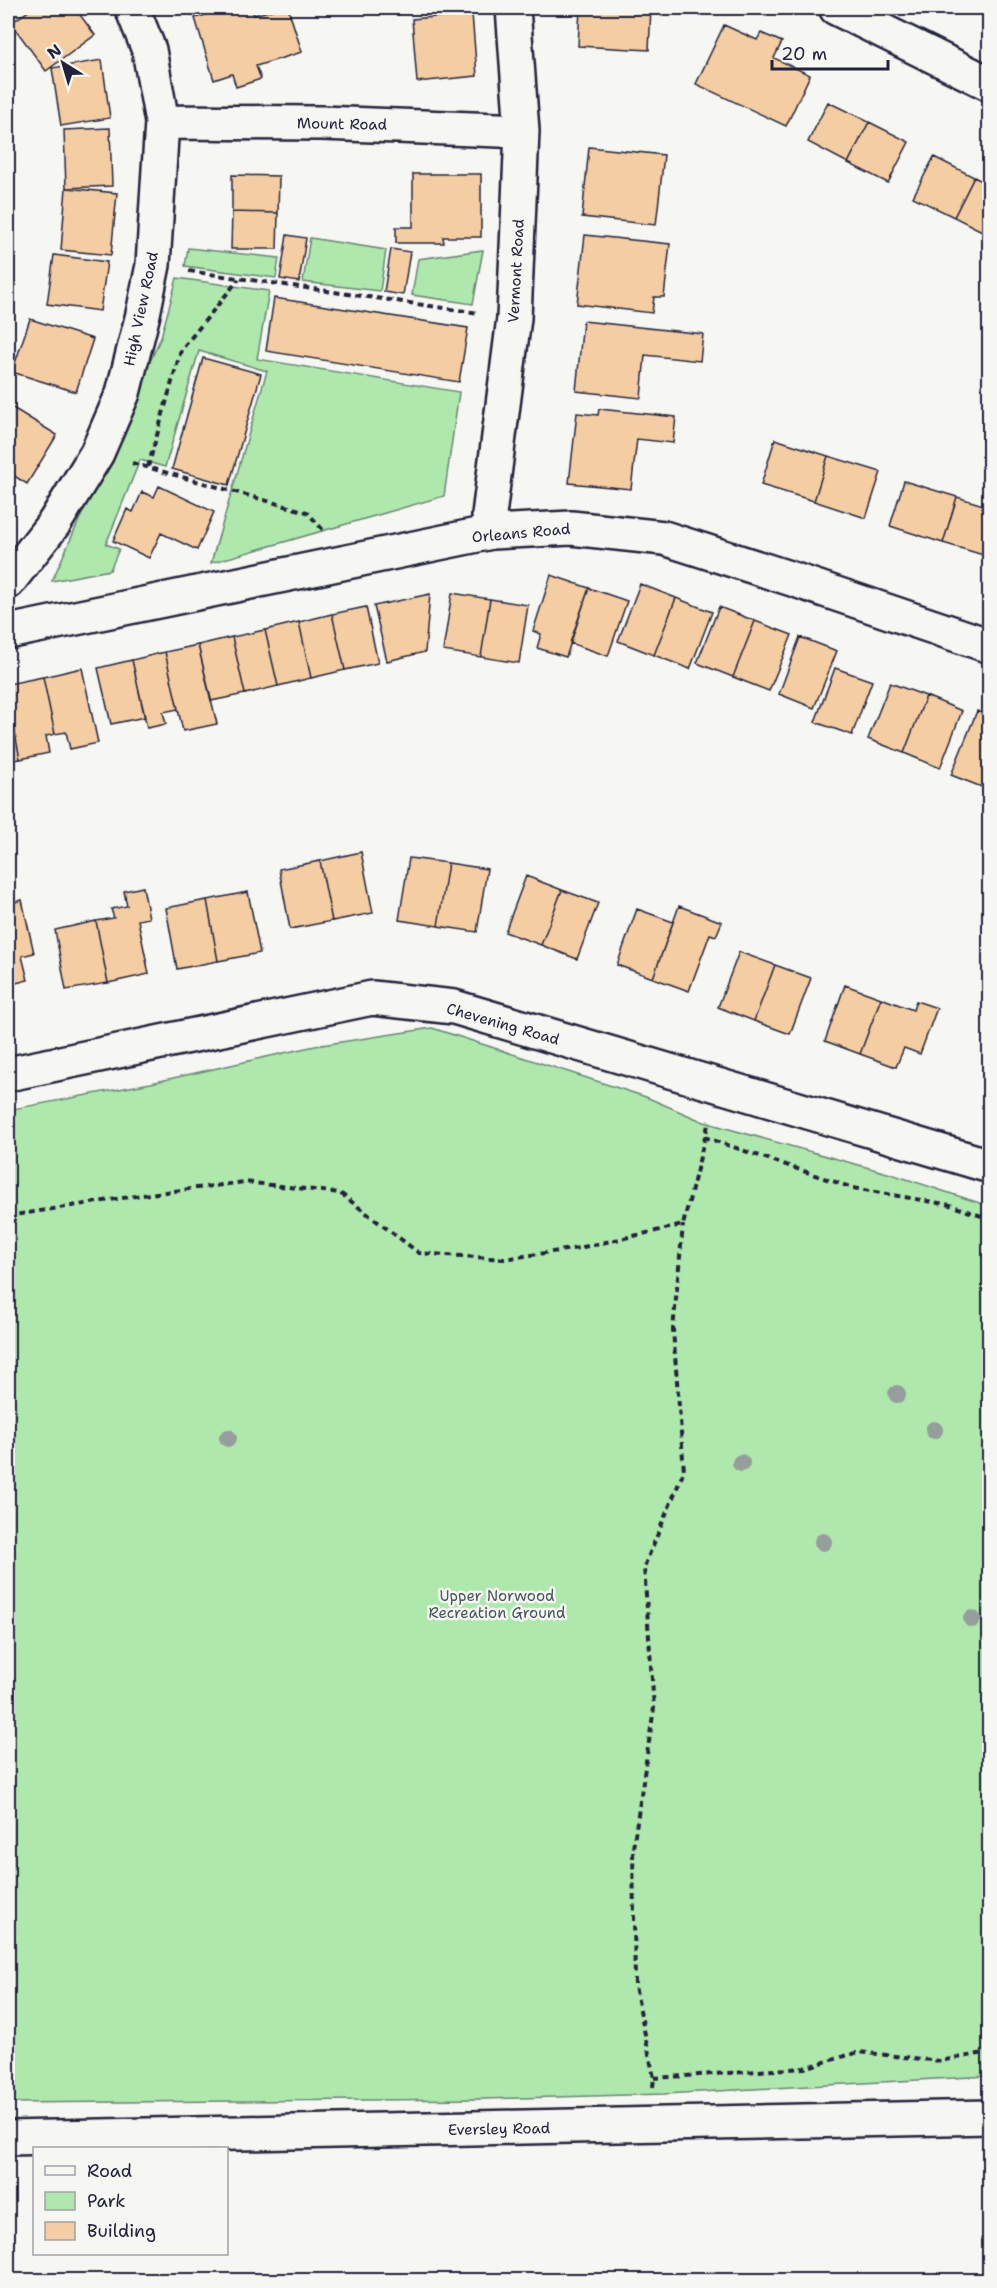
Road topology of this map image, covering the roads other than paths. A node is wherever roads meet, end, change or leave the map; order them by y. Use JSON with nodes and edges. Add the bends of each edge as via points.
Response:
{"nodes":[{"id":1,"x":132,"y":8,"type":"edge"},
{"id":2,"x":513,"y":8,"type":"edge"},
{"id":3,"x":836,"y":8,"type":"edge"},
{"id":4,"x":990,"y":84,"type":"edge"},
{"id":5,"x":162,"y":122,"type":"junction"},
{"id":6,"x":522,"y":130,"type":"junction"},
{"id":7,"x":492,"y":532,"type":"junction"},
{"id":8,"x":8,"y":582,"type":"edge"},
{"id":9,"x":8,"y":632,"type":"edge"},
{"id":10,"x":990,"y":646,"type":"edge"},
{"id":11,"x":8,"y":1074,"type":"edge"},
{"id":12,"x":990,"y":1166,"type":"edge"},
{"id":13,"x":990,"y":2117,"type":"edge"},
{"id":14,"x":8,"y":2138,"type":"edge"}],
"edges":[{"from":1,"to":5,"type":"street","name":"High View Road","via":[[149,50]]},
{"from":2,"to":6,"type":"street","name":"Vermont Road"},
{"from":3,"to":4,"type":"street"},
{"from":5,"to":6,"type":"street","name":"Mount Road"},
{"from":5,"to":8,"type":"street","name":"High View Road","via":[[153,265],[123,393],[97,453],[55,522]]},
{"from":6,"to":7,"type":"street","name":"Vermont Road","via":[[514,318],[489,515]]},
{"from":7,"to":9,"type":"street","name":"Orleans Road"},
{"from":7,"to":10,"type":"street","name":"Orleans Road","via":[[571,528],[664,538]]},
{"from":11,"to":12,"type":"street","name":"Chevening Road","via":[[372,998],[454,1007]]},
{"from":13,"to":14,"type":"street","name":"Eversley Road"}]}
